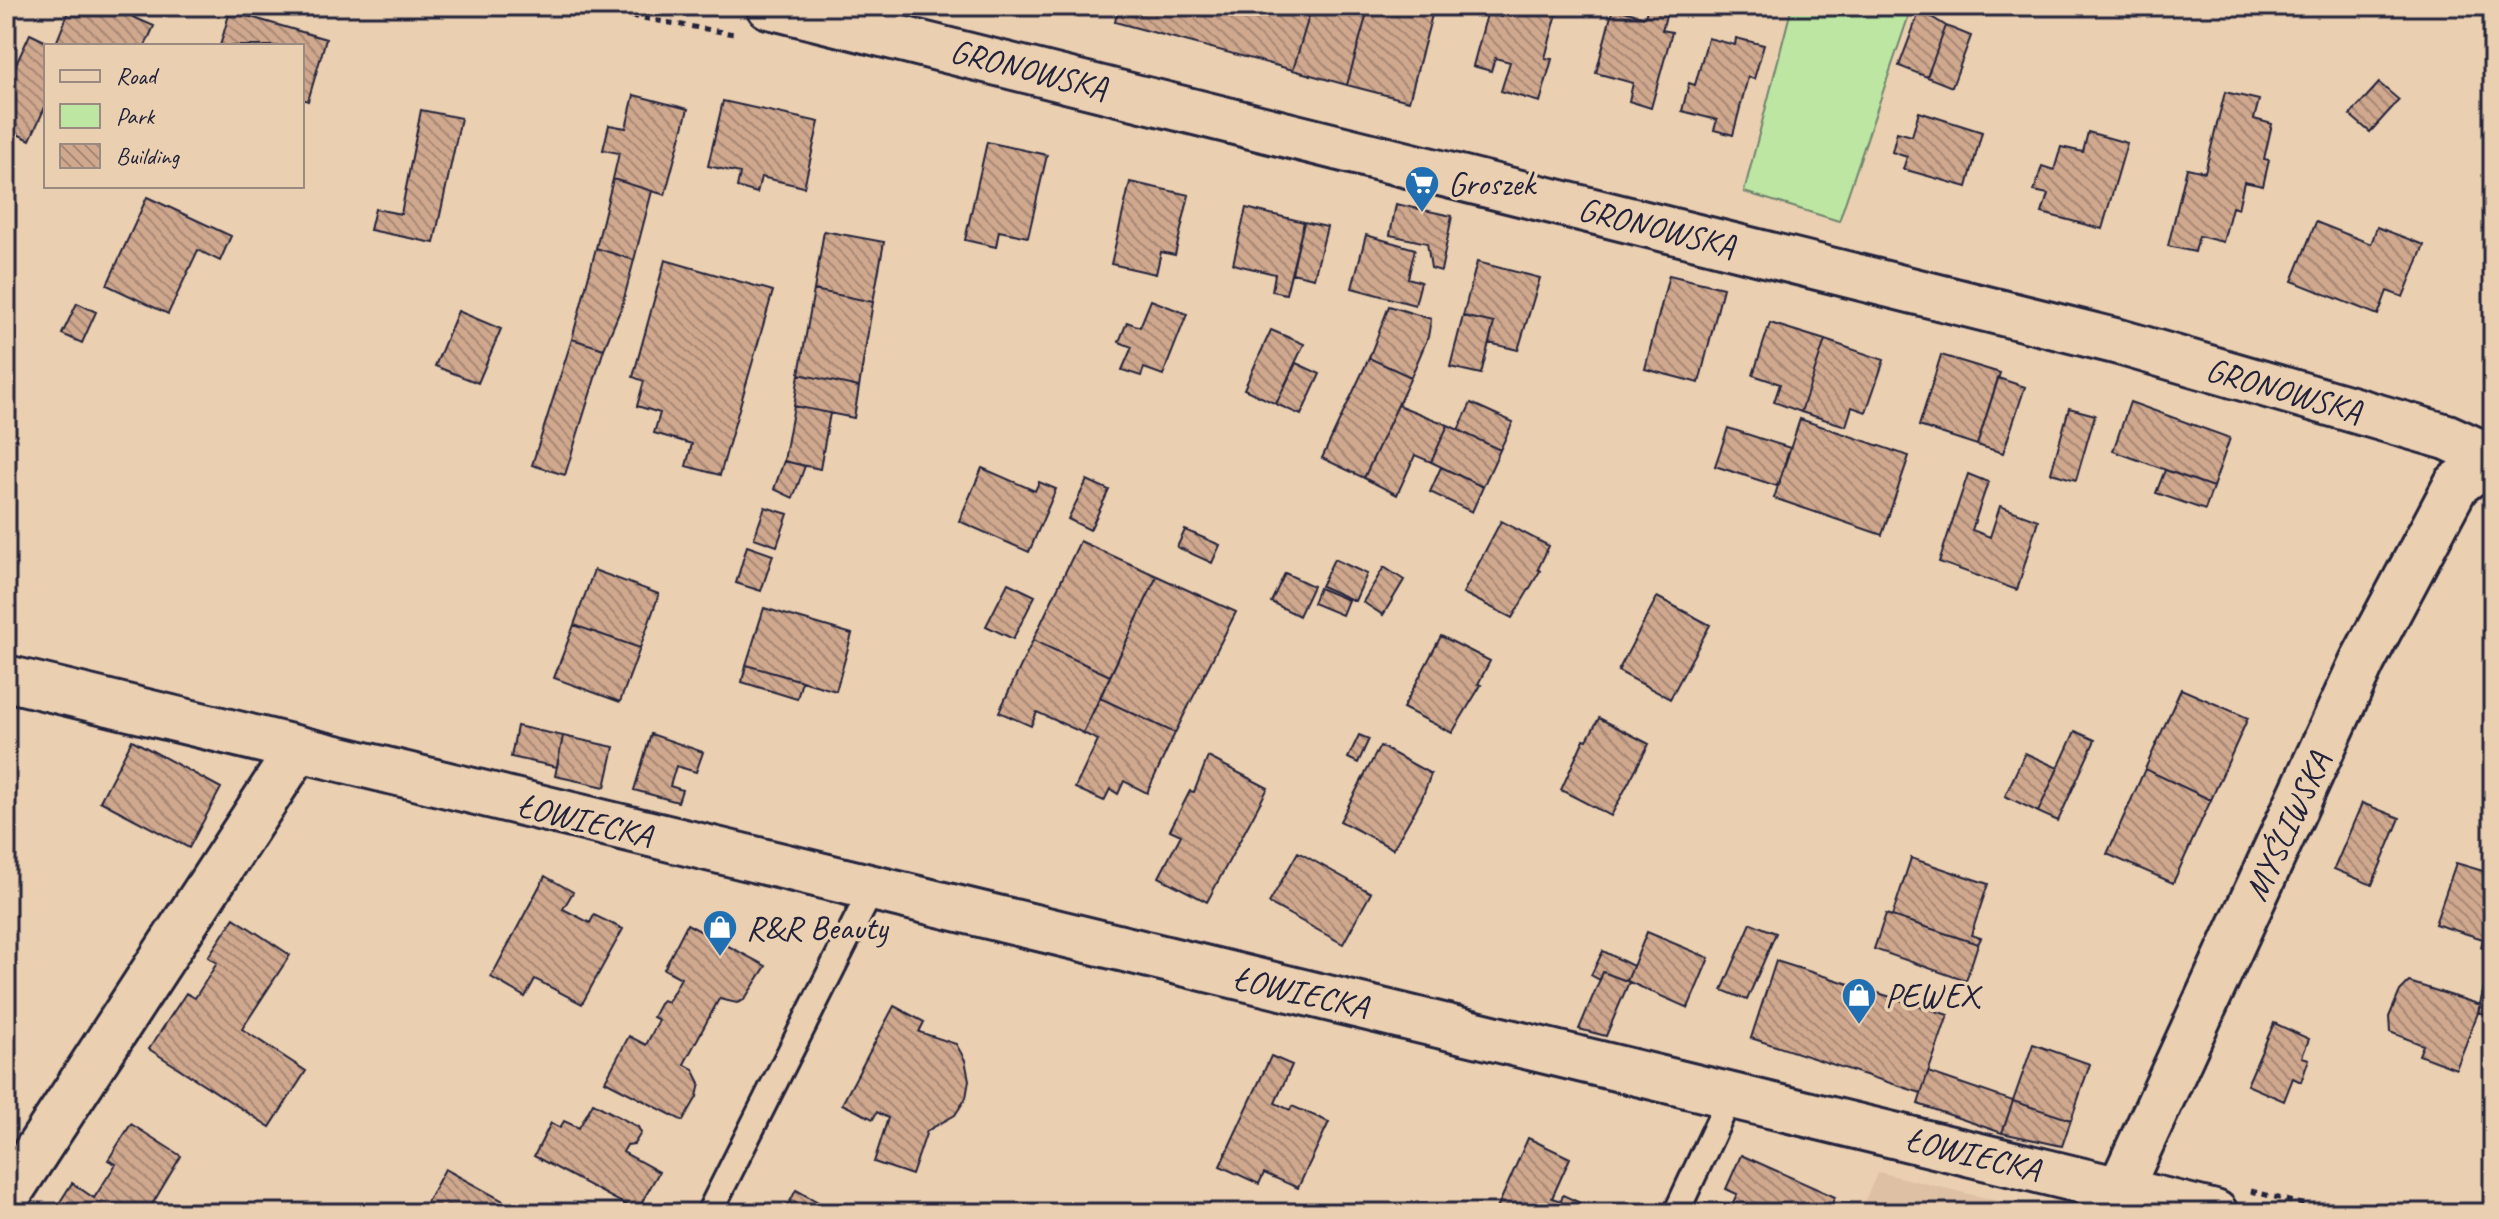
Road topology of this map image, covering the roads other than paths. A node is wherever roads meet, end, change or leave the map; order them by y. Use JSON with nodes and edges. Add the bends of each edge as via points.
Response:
{"nodes":[{"id":1,"x":769,"y":6,"type":"edge"},
{"id":2,"x":2492,"y":457,"type":"edge"},
{"id":3,"x":6,"y":678,"type":"edge"},
{"id":4,"x":297,"y":751,"type":"junction"},
{"id":5,"x":872,"y":889,"type":"junction"},
{"id":6,"x":1731,"y":1095,"type":"junction"},
{"id":7,"x":6,"y":1198,"type":"edge"},
{"id":8,"x":2114,"y":1201,"type":"edge"},
{"id":9,"x":709,"y":1213,"type":"edge"},
{"id":10,"x":1676,"y":1213,"type":"edge"},
{"id":11,"x":2215,"y":1213,"type":"edge"}],
"edges":[{"from":1,"to":2,"type":"street","name":"GRONOWSKA","via":[[2119,342],[2447,437]]},
{"from":2,"to":8,"type":"street","name":"MYŚLIWSKA","via":[[2456,485],[2362,662]]},
{"from":3,"to":4,"type":"street","name":"ŁOWIECKA"},
{"from":4,"to":5,"type":"street","name":"ŁOWIECKA"},
{"from":4,"to":7,"type":"street"},
{"from":5,"to":6,"type":"street","name":"ŁOWIECKA"},
{"from":5,"to":9,"type":"lane"},
{"from":6,"to":8,"type":"street","name":"ŁOWIECKA"},
{"from":6,"to":10,"type":"lane"},
{"from":8,"to":11,"type":"street","name":"ŁOWIECKA"}]}
